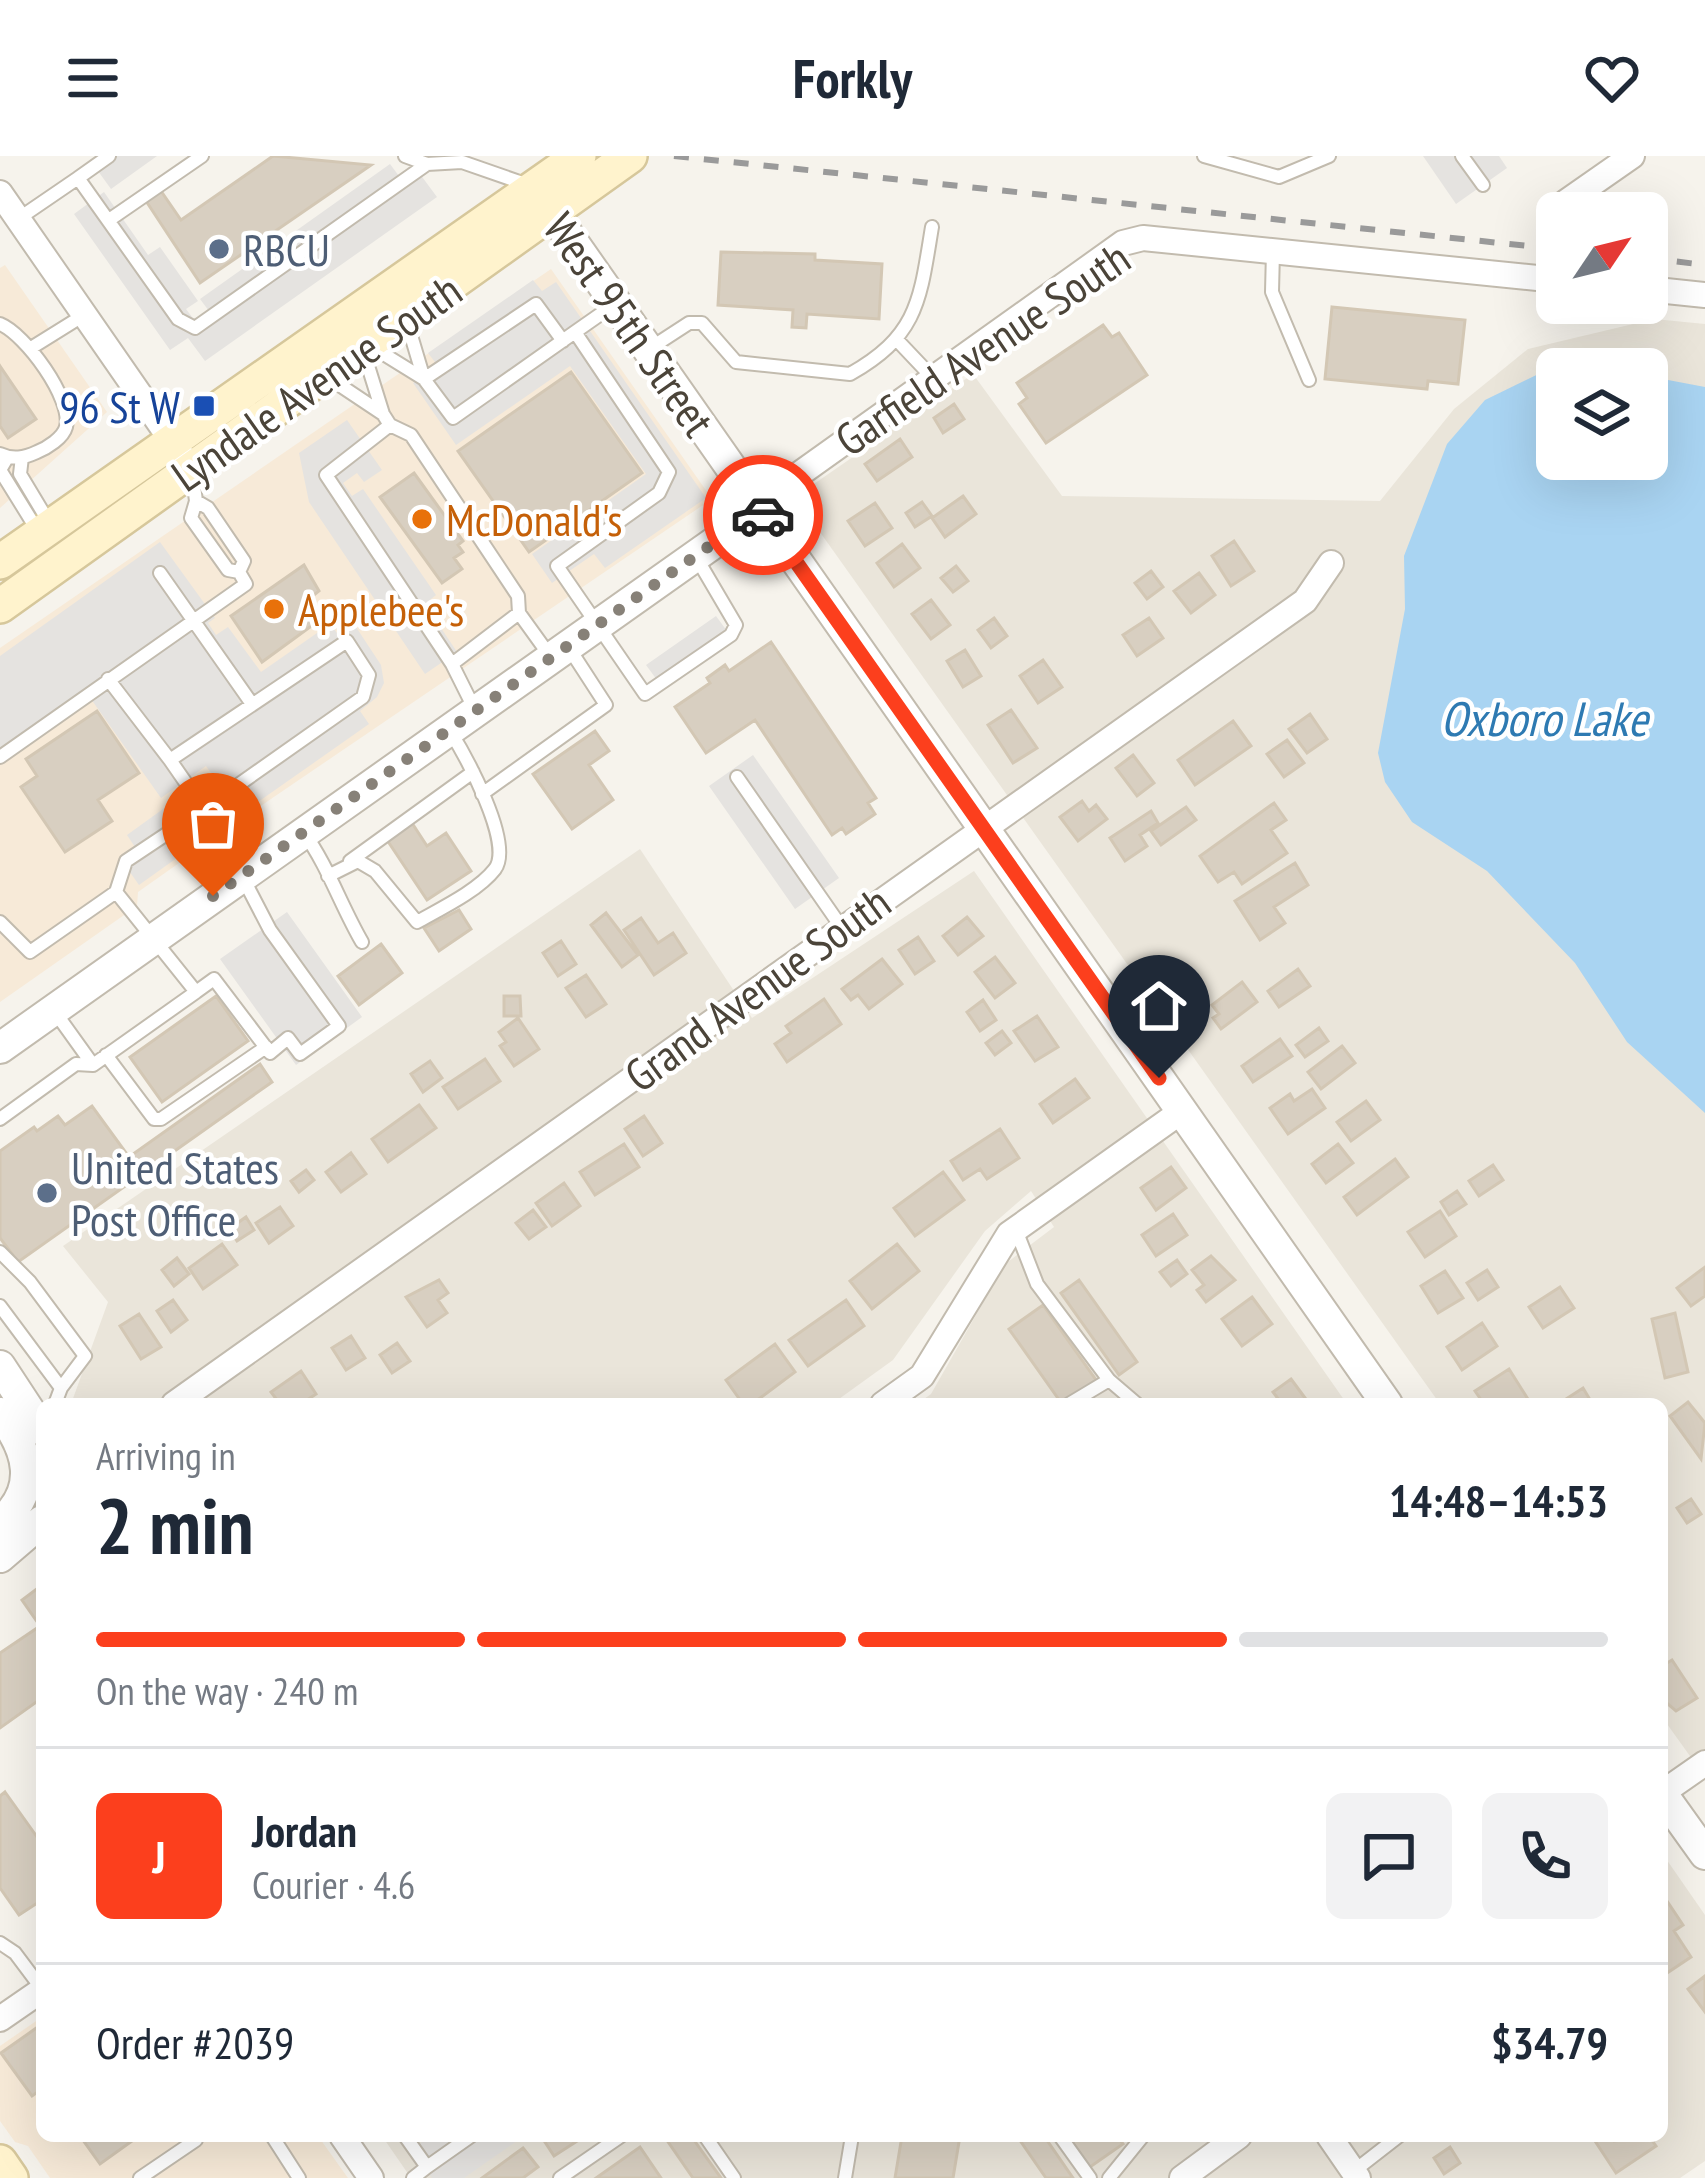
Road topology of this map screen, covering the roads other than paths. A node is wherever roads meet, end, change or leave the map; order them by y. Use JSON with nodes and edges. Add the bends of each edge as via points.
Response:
{"nodes":[{"id":1,"x":110,"y":156,"type":"edge"},
{"id":2,"x":202,"y":156,"type":"edge"},
{"id":3,"x":405,"y":156,"type":"edge"},
{"id":4,"x":579,"y":156,"type":"edge"},
{"id":5,"x":631,"y":156,"type":"edge"},
{"id":6,"x":1204,"y":156,"type":"edge"},
{"id":7,"x":1329,"y":156,"type":"edge"},
{"id":8,"x":1462,"y":156,"type":"edge"},
{"id":9,"x":1632,"y":156,"type":"edge"},
{"id":10,"x":427,"y":164,"type":"junction"},
{"id":11,"x":78,"y":178,"type":"junction"},
{"id":12,"x":1483,"y":185,"type":"dead end"},
{"id":13,"x":1580,"y":192,"type":"edge"},
{"id":14,"x":0,"y":194,"type":"edge"},
{"id":15,"x":544,"y":200,"type":"junction"},
{"id":16,"x":109,"y":220,"type":"junction"},
{"id":17,"x":9,"y":225,"type":"edge"},
{"id":18,"x":932,"y":226,"type":"dead end"},
{"id":19,"x":1273,"y":251,"type":"junction"},
{"id":20,"x":1536,"y":278,"type":"edge"},
{"id":21,"x":1668,"y":291,"type":"edge"},
{"id":22,"x":1705,"y":295,"type":"edge"},
{"id":23,"x":616,"y":304,"type":"junction"},
{"id":24,"x":84,"y":315,"type":"junction"},
{"id":25,"x":406,"y":318,"type":"junction"},
{"id":26,"x":0,"y":324,"type":"edge"},
{"id":27,"x":575,"y":332,"type":"junction"},
{"id":28,"x":562,"y":340,"type":"junction"},
{"id":29,"x":897,"y":340,"type":"junction"},
{"id":30,"x":366,"y":346,"type":"junction"},
{"id":31,"x":31,"y":348,"type":"junction"},
{"id":32,"x":648,"y":350,"type":"junction"},
{"id":33,"x":325,"y":375,"type":"junction"},
{"id":34,"x":934,"y":378,"type":"junction"},
{"id":35,"x":424,"y":379,"type":"junction"},
{"id":36,"x":1309,"y":380,"type":"dead end"},
{"id":37,"x":387,"y":420,"type":"junction"},
{"id":38,"x":171,"y":440,"type":"junction"},
{"id":39,"x":3,"y":456,"type":"edge"},
{"id":40,"x":22,"y":457,"type":"junction"},
{"id":41,"x":194,"y":486,"type":"junction"},
{"id":42,"x":759,"y":511,"type":"junction"},
{"id":43,"x":21,"y":543,"type":"edge"},
{"id":44,"x":695,"y":556,"type":"junction"},
{"id":45,"x":1330,"y":563,"type":"dead end"},
{"id":46,"x":160,"y":573,"type":"dead end"},
{"id":47,"x":0,"y":606,"type":"edge"},
{"id":48,"x":519,"y":613,"type":"junction"},
{"id":49,"x":193,"y":620,"type":"junction"},
{"id":50,"x":598,"y":625,"type":"junction"},
{"id":51,"x":559,"y":652,"type":"junction"},
{"id":52,"x":452,"y":664,"type":"junction"},
{"id":53,"x":108,"y":679,"type":"junction"},
{"id":54,"x":252,"y":704,"type":"junction"},
{"id":55,"x":476,"y":710,"type":"junction"},
{"id":56,"x":449,"y":730,"type":"junction"},
{"id":57,"x":0,"y":757,"type":"edge"},
{"id":58,"x":170,"y":760,"type":"junction"},
{"id":59,"x":473,"y":772,"type":"junction"},
{"id":60,"x":737,"y":776,"type":"dead end"},
{"id":61,"x":482,"y":794,"type":"junction"},
{"id":62,"x":205,"y":809,"type":"junction"},
{"id":63,"x":984,"y":826,"type":"junction"},
{"id":64,"x":303,"y":832,"type":"junction"},
{"id":65,"x":350,"y":862,"type":"junction"},
{"id":66,"x":248,"y":871,"type":"junction"},
{"id":67,"x":328,"y":876,"type":"junction"},
{"id":68,"x":116,"y":892,"type":"junction"},
{"id":69,"x":0,"y":922,"type":"edge"},
{"id":70,"x":842,"y":928,"type":"junction"},
{"id":71,"x":155,"y":936,"type":"junction"},
{"id":72,"x":362,"y":942,"type":"dead end"},
{"id":73,"x":196,"y":992,"type":"junction"},
{"id":74,"x":52,"y":1009,"type":"junction"},
{"id":75,"x":3,"y":1038,"type":"edge"},
{"id":76,"x":266,"y":1047,"type":"junction"},
{"id":77,"x":106,"y":1055,"type":"junction"},
{"id":78,"x":93,"y":1065,"type":"junction"},
{"id":79,"x":1181,"y":1112,"type":"junction"},
{"id":80,"x":0,"y":1119,"type":"edge"},
{"id":81,"x":1015,"y":1229,"type":"junction"},
{"id":82,"x":0,"y":1252,"type":"edge"},
{"id":83,"x":0,"y":1306,"type":"edge"},
{"id":84,"x":0,"y":1366,"type":"edge"},
{"id":85,"x":1109,"y":1380,"type":"junction"},
{"id":86,"x":61,"y":1388,"type":"junction"},
{"id":87,"x":52,"y":1398,"type":"edge"},
{"id":88,"x":182,"y":1398,"type":"edge"},
{"id":89,"x":891,"y":1398,"type":"edge"},
{"id":90,"x":1079,"y":1398,"type":"edge"},
{"id":91,"x":1130,"y":1398,"type":"edge"},
{"id":92,"x":1384,"y":1398,"type":"edge"},
{"id":93,"x":32,"y":1419,"type":"edge"},
{"id":94,"x":0,"y":1523,"type":"edge"},
{"id":95,"x":36,"y":1526,"type":"edge"},
{"id":96,"x":0,"y":1557,"type":"edge"},
{"id":97,"x":1705,"y":1763,"type":"edge"},
{"id":98,"x":1668,"y":1790,"type":"edge"},
{"id":99,"x":1668,"y":1802,"type":"edge"},
{"id":100,"x":1705,"y":1854,"type":"edge"},
{"id":101,"x":0,"y":1943,"type":"edge"},
{"id":102,"x":36,"y":1982,"type":"edge"},
{"id":103,"x":36,"y":1994,"type":"edge"},
{"id":104,"x":0,"y":2019,"type":"edge"},
{"id":105,"x":190,"y":2142,"type":"edge"},
{"id":106,"x":276,"y":2142,"type":"edge"},
{"id":107,"x":346,"y":2142,"type":"edge"},
{"id":108,"x":409,"y":2142,"type":"edge"},
{"id":109,"x":462,"y":2142,"type":"edge"},
{"id":110,"x":612,"y":2142,"type":"edge"},
{"id":111,"x":709,"y":2142,"type":"edge"},
{"id":112,"x":851,"y":2142,"type":"edge"},
{"id":113,"x":1064,"y":2142,"type":"edge"},
{"id":114,"x":1138,"y":2142,"type":"edge"},
{"id":115,"x":1231,"y":2142,"type":"edge"},
{"id":116,"x":1333,"y":2142,"type":"edge"},
{"id":117,"x":1392,"y":2142,"type":"edge"},
{"id":118,"x":0,"y":2162,"type":"edge"},
{"id":119,"x":427,"y":2167,"type":"junction"},
{"id":120,"x":1356,"y":2175,"type":"edge"},
{"id":121,"x":11,"y":2178,"type":"edge"},
{"id":122,"x":140,"y":2178,"type":"edge"},
{"id":123,"x":298,"y":2178,"type":"edge"},
{"id":124,"x":371,"y":2178,"type":"edge"},
{"id":125,"x":412,"y":2178,"type":"edge"},
{"id":126,"x":560,"y":2178,"type":"edge"},
{"id":127,"x":734,"y":2178,"type":"edge"},
{"id":128,"x":845,"y":2178,"type":"edge"},
{"id":129,"x":1090,"y":2178,"type":"edge"},
{"id":130,"x":1109,"y":2178,"type":"edge"},
{"id":131,"x":1182,"y":2178,"type":"edge"}],
"edges":[{"from":1,"to":11,"type":"lane"},
{"from":2,"to":16,"type":"lane"},
{"from":3,"to":10,"type":"lane"},
{"from":4,"to":15,"type":"main road","name":"Lyndale Avenue South"},
{"from":5,"to":15,"type":"main road","name":"Lyndale Avenue South"},
{"from":6,"to":7,"type":"lane","via":[[1280,178]]},
{"from":8,"to":12,"type":"lane"},
{"from":9,"to":13,"type":"street"},
{"from":10,"to":15,"type":"lane","via":[[462,162]]},
{"from":10,"to":16,"type":"lane","via":[[195,328],[178,319]]},
{"from":11,"to":16,"type":"lane"},
{"from":11,"to":17,"type":"lane"},
{"from":14,"to":17,"type":"street"},
{"from":15,"to":23,"type":"street","name":"West 95th Street"},
{"from":15,"to":25,"type":"main road","name":"Lyndale Avenue South"},
{"from":15,"to":38,"type":"main road","name":"Lyndale Avenue South"},
{"from":17,"to":24,"type":"street"},
{"from":18,"to":29,"type":"lane","via":[[917,312]]},
{"from":19,"to":20,"type":"street"},
{"from":19,"to":34,"type":"street","name":"Garfield Avenue South","via":[[1143,238],[1124,243]]},
{"from":19,"to":36,"type":"lane","via":[[1272,292]]},
{"from":21,"to":22,"type":"street"},
{"from":23,"to":27,"type":"lane"},
{"from":23,"to":32,"type":"street","name":"West 95th Street"},
{"from":24,"to":31,"type":"lane"},
{"from":24,"to":38,"type":"street"},
{"from":25,"to":30,"type":"main road","name":"Lyndale Avenue South"},
{"from":25,"to":35,"type":"lane"},
{"from":26,"to":31,"type":"lane"},
{"from":27,"to":28,"type":"lane"},
{"from":27,"to":50,"type":"lane","via":[[669,472],[659,493],[557,566]]},
{"from":28,"to":35,"type":"lane","via":[[536,304]]},
{"from":28,"to":35,"type":"lane","via":[[453,418]]},
{"from":29,"to":32,"type":"lane","via":[[850,374],[736,362],[702,323]]},
{"from":29,"to":34,"type":"lane"},
{"from":30,"to":33,"type":"main road","name":"Lyndale Avenue South"},
{"from":30,"to":35,"type":"lane"},
{"from":30,"to":37,"type":"lane"},
{"from":31,"to":40,"type":"lane","via":[[67,424],[40,452]]},
{"from":32,"to":42,"type":"street","name":"West 95th Street"},
{"from":33,"to":37,"type":"lane"},
{"from":33,"to":41,"type":"main road","name":"Lyndale Avenue South"},
{"from":34,"to":42,"type":"street","name":"Garfield Avenue South"},
{"from":37,"to":48,"type":"lane","via":[[411,435],[508,579]]},
{"from":37,"to":52,"type":"lane","via":[[326,475]]},
{"from":38,"to":41,"type":"street"},
{"from":38,"to":43,"type":"main road","name":"Lyndale Avenue South"},
{"from":39,"to":40,"type":"lane"},
{"from":39,"to":43,"type":"lane"},
{"from":40,"to":43,"type":"lane"},
{"from":41,"to":47,"type":"main road","name":"Lyndale Avenue South"},
{"from":41,"to":49,"type":"lane","via":[[191,518],[245,584]]},
{"from":42,"to":44,"type":"street","name":"Garfield Avenue South"},
{"from":42,"to":63,"type":"street","name":"West 95th Street"},
{"from":44,"to":50,"type":"street","name":"Garfield Avenue South"},
{"from":44,"to":50,"type":"lane","via":[[736,617],[731,634],[645,694]]},
{"from":45,"to":63,"type":"street","name":"Grand Avenue South","via":[[1305,601]]},
{"from":46,"to":49,"type":"lane"},
{"from":48,"to":51,"type":"lane"},
{"from":48,"to":52,"type":"lane"},
{"from":49,"to":53,"type":"lane"},
{"from":49,"to":54,"type":"lane"},
{"from":50,"to":51,"type":"street","name":"Garfield Avenue South"},
{"from":51,"to":55,"type":"street","name":"Garfield Avenue South"},
{"from":51,"to":61,"type":"lane","via":[[606,705]]},
{"from":52,"to":55,"type":"lane"},
{"from":53,"to":57,"type":"lane"},
{"from":53,"to":58,"type":"lane"},
{"from":54,"to":58,"type":"lane"},
{"from":54,"to":62,"type":"lane","via":[[347,640],[369,675],[363,697]]},
{"from":55,"to":56,"type":"street","name":"Garfield Avenue South"},
{"from":56,"to":59,"type":"lane"},
{"from":56,"to":64,"type":"street","name":"Garfield Avenue South"},
{"from":58,"to":62,"type":"lane"},
{"from":59,"to":61,"type":"lane"},
{"from":59,"to":65,"type":"lane"},
{"from":60,"to":70,"type":"lane"},
{"from":61,"to":65,"type":"lane","via":[[500,853],[495,868],[417,922],[375,871]]},
{"from":62,"to":66,"type":"lane"},
{"from":62,"to":68,"type":"lane","via":[[126,860]]},
{"from":63,"to":70,"type":"street","name":"Grand Avenue South"},
{"from":63,"to":79,"type":"street","name":"West 95th Street"},
{"from":64,"to":66,"type":"street","name":"Garfield Avenue South"},
{"from":64,"to":67,"type":"lane"},
{"from":65,"to":67,"type":"lane"},
{"from":66,"to":71,"type":"street","name":"Garfield Avenue South"},
{"from":66,"to":76,"type":"lane","via":[[270,930],[339,1026],[300,1054],[288,1038],[270,1053]]},
{"from":67,"to":72,"type":"lane"},
{"from":68,"to":69,"type":"lane","via":[[30,952]]},
{"from":68,"to":71,"type":"lane"},
{"from":70,"to":88,"type":"street","name":"Grand Avenue South"},
{"from":71,"to":73,"type":"lane"},
{"from":71,"to":74,"type":"street","name":"Garfield Avenue South"},
{"from":73,"to":76,"type":"lane","via":[[214,979]]},
{"from":73,"to":77,"type":"lane"},
{"from":74,"to":75,"type":"street","name":"Garfield Avenue South"},
{"from":74,"to":78,"type":"lane"},
{"from":76,"to":77,"type":"lane","via":[[161,1119]]},
{"from":77,"to":78,"type":"lane"},
{"from":78,"to":80,"type":"lane","via":[[76,1064]]},
{"from":79,"to":81,"type":"street"},
{"from":79,"to":92,"type":"street","name":"West 95th Street"},
{"from":81,"to":85,"type":"lane","via":[[1037,1284]]},
{"from":81,"to":89,"type":"street","via":[[922,1376]]},
{"from":82,"to":86,"type":"lane","via":[[86,1356]]},
{"from":83,"to":86,"type":"lane"},
{"from":84,"to":93,"type":"street"},
{"from":85,"to":90,"type":"lane"},
{"from":85,"to":91,"type":"lane"},
{"from":86,"to":87,"type":"lane"},
{"from":93,"to":94,"type":"street","via":[[25,1485]]},
{"from":95,"to":96,"type":"street"},
{"from":97,"to":98,"type":"street"},
{"from":99,"to":100,"type":"street"},
{"from":101,"to":102,"type":"lane"},
{"from":103,"to":104,"type":"street"},
{"from":105,"to":122,"type":"lane"},
{"from":106,"to":123,"type":"lane"},
{"from":107,"to":124,"type":"street"},
{"from":108,"to":119,"type":"lane"},
{"from":109,"to":119,"type":"lane"},
{"from":110,"to":126,"type":"lane"},
{"from":111,"to":127,"type":"lane"},
{"from":112,"to":128,"type":"lane"},
{"from":113,"to":129,"type":"lane"},
{"from":114,"to":130,"type":"lane"},
{"from":115,"to":131,"type":"street"},
{"from":116,"to":120,"type":"street"},
{"from":117,"to":120,"type":"lane"},
{"from":118,"to":121,"type":"main road"},
{"from":119,"to":125,"type":"lane"}]}
